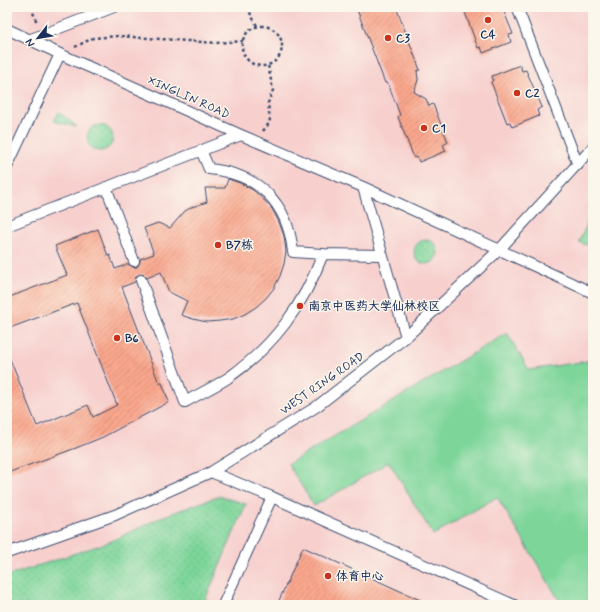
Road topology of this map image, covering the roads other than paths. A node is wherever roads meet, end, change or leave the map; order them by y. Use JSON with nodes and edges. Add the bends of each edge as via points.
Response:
{"nodes":[{"id":1,"x":114,"y":7,"type":"edge"},
{"id":2,"x":517,"y":7,"type":"edge"},
{"id":3,"x":7,"y":29,"type":"edge"},
{"id":4,"x":31,"y":39,"type":"junction"},
{"id":5,"x":60,"y":54,"type":"junction"},
{"id":6,"x":241,"y":135,"type":"junction"},
{"id":7,"x":593,"y":147,"type":"edge"},
{"id":8,"x":201,"y":150,"type":"junction"},
{"id":9,"x":578,"y":165,"type":"junction"},
{"id":10,"x":7,"y":167,"type":"edge"},
{"id":11,"x":363,"y":187,"type":"junction"},
{"id":12,"x":106,"y":188,"type":"junction"},
{"id":13,"x":7,"y":226,"type":"edge"},
{"id":14,"x":500,"y":249,"type":"junction"},
{"id":15,"x":322,"y":254,"type":"junction"},
{"id":16,"x":382,"y":255,"type":"junction"},
{"id":17,"x":134,"y":261,"type":"dead end"},
{"id":18,"x":140,"y":280,"type":"dead end"},
{"id":19,"x":593,"y":293,"type":"edge"},
{"id":20,"x":406,"y":338,"type":"junction"},
{"id":21,"x":211,"y":472,"type":"junction"},
{"id":22,"x":272,"y":497,"type":"junction"},
{"id":23,"x":7,"y":553,"type":"edge"},
{"id":24,"x":224,"y":605,"type":"edge"},
{"id":25,"x":514,"y":605,"type":"edge"}],
"edges":[{"from":1,"to":4,"type":"lane"},
{"from":2,"to":9,"type":"lane"},
{"from":3,"to":4,"type":"lane","name":"XINGLIN ROAD"},
{"from":4,"to":5,"type":"lane","name":"XINGLIN ROAD"},
{"from":5,"to":6,"type":"lane","name":"XINGLIN ROAD"},
{"from":5,"to":10,"type":"lane"},
{"from":6,"to":8,"type":"lane"},
{"from":6,"to":11,"type":"lane","name":"XINGLIN ROAD"},
{"from":7,"to":9,"type":"lane","name":"WEST RING ROAD"},
{"from":8,"to":12,"type":"lane"},
{"from":8,"to":15,"type":"lane","via":[[209,169],[229,172],[248,179],[270,195],[284,216],[293,252]]},
{"from":9,"to":14,"type":"lane","name":"WEST RING ROAD"},
{"from":11,"to":14,"type":"lane","name":"XINGLIN ROAD"},
{"from":11,"to":16,"type":"lane"},
{"from":12,"to":13,"type":"lane"},
{"from":12,"to":17,"type":"lane"},
{"from":14,"to":19,"type":"lane","name":"XINGLIN ROAD"},
{"from":14,"to":20,"type":"lane","name":"WEST RING ROAD"},
{"from":15,"to":16,"type":"lane"},
{"from":15,"to":18,"type":"lane","via":[[303,298],[274,338],[244,367],[185,402]]},
{"from":16,"to":20,"type":"lane"},
{"from":20,"to":21,"type":"lane","name":"WEST RING ROAD","via":[[316,407]]},
{"from":21,"to":22,"type":"lane"},
{"from":21,"to":23,"type":"lane","name":"WEST RING ROAD","via":[[115,515]]},
{"from":22,"to":24,"type":"lane"},
{"from":22,"to":25,"type":"lane"}]}
